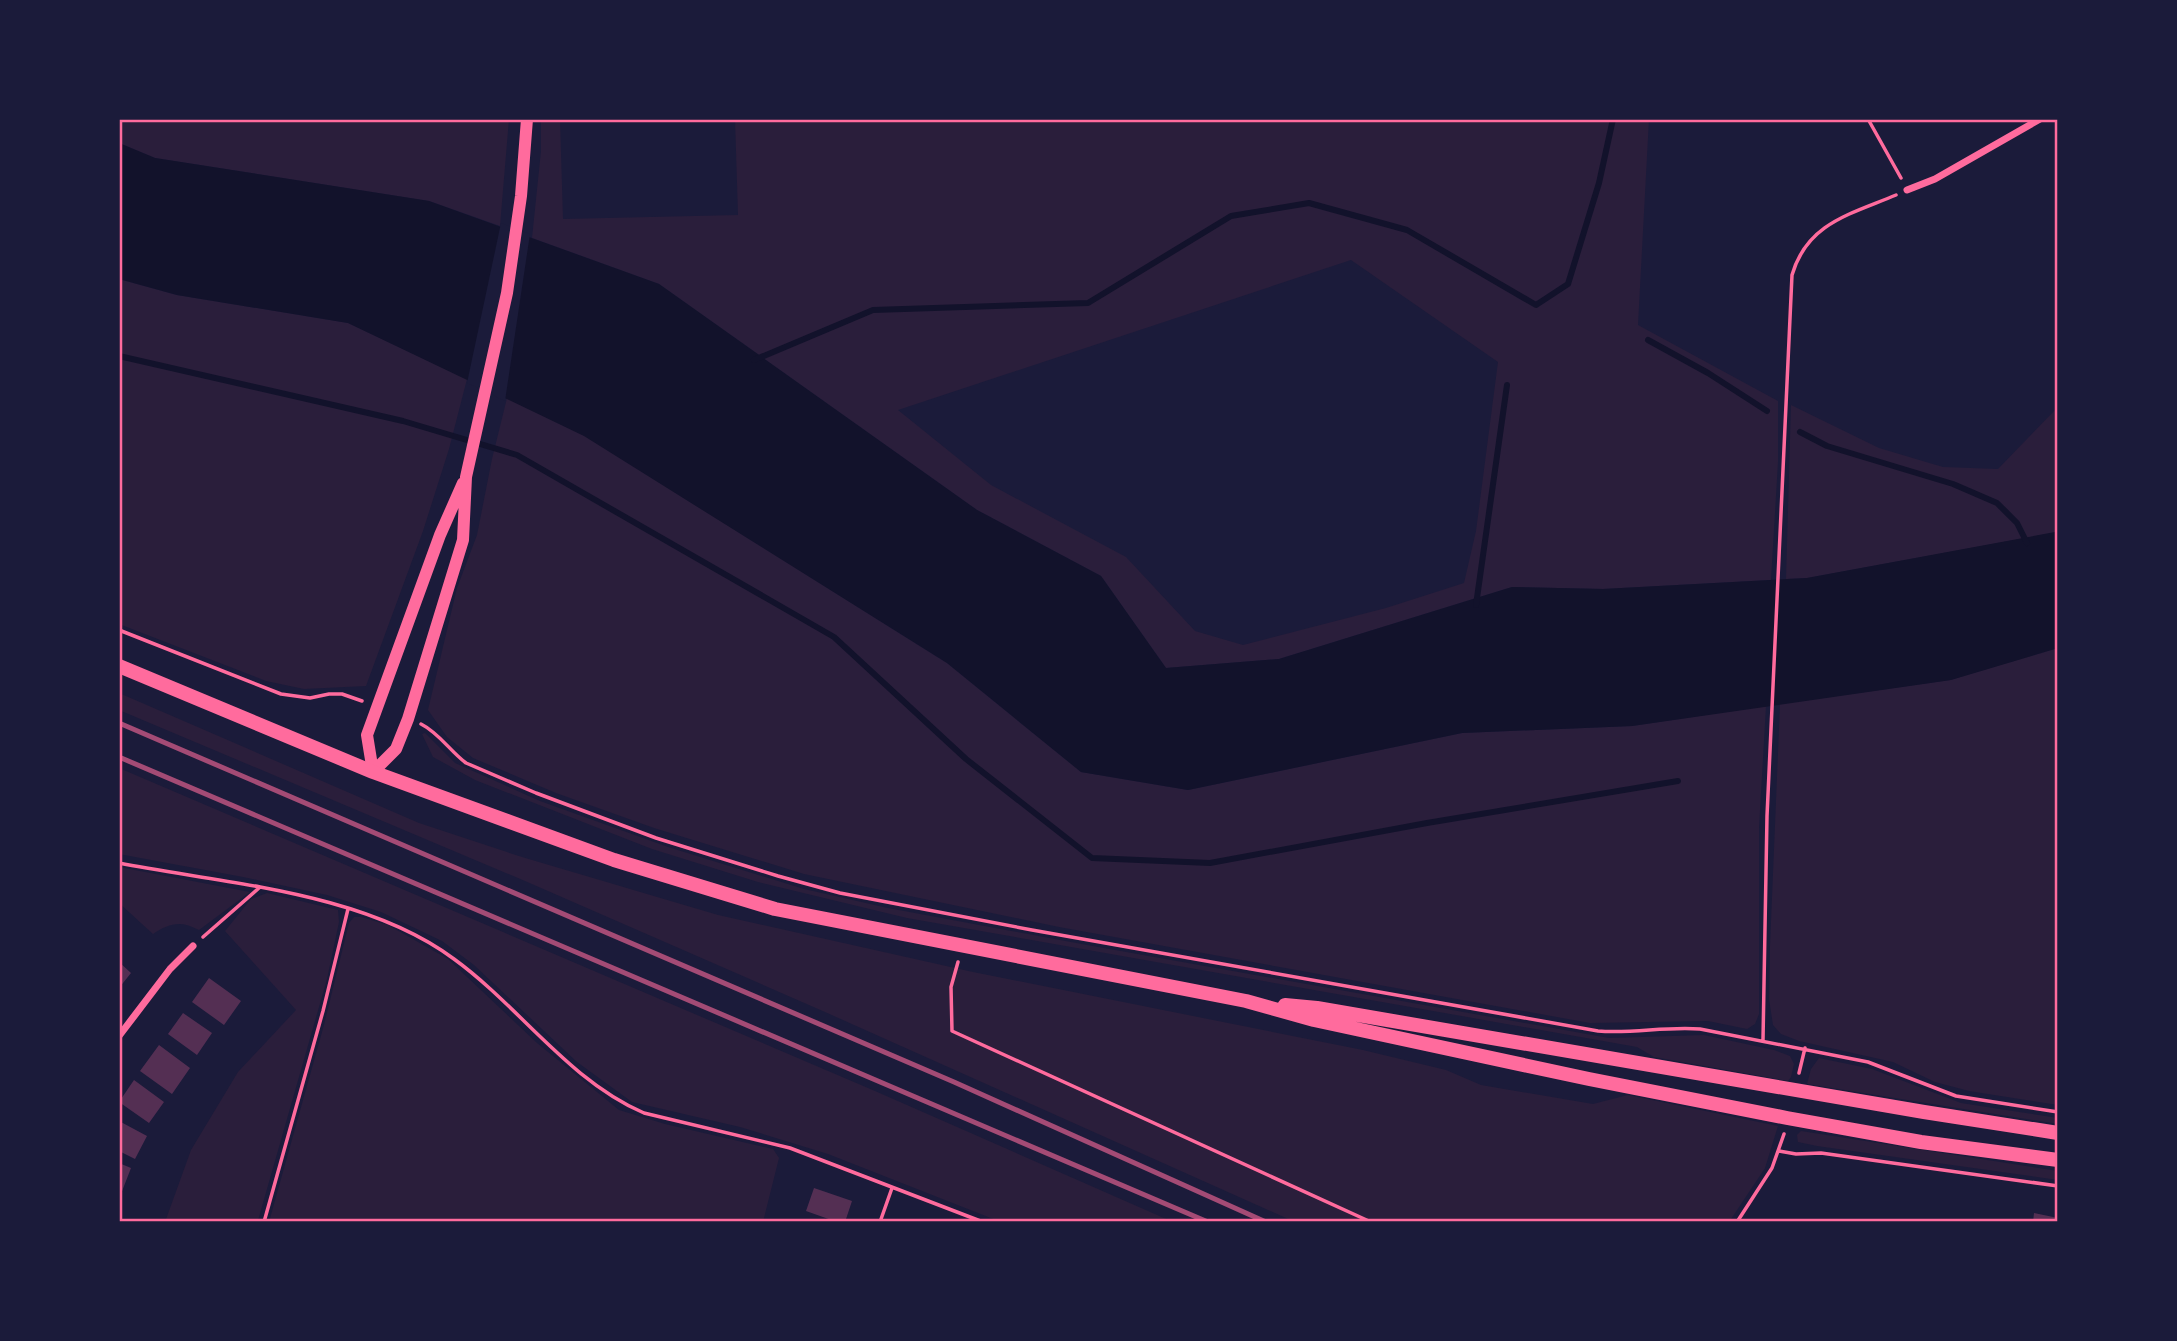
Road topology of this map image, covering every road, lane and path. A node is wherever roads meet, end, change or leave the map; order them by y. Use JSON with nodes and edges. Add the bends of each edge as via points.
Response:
{"nodes":[{"id":1,"x":527,"y":119,"type":"edge"},
{"id":2,"x":1868,"y":119,"type":"edge"},
{"id":3,"x":2040,"y":119,"type":"edge"},
{"id":4,"x":1907,"y":190,"type":"junction"},
{"id":5,"x":466,"y":477,"type":"junction"},
{"id":6,"x":119,"y":630,"type":"edge"},
{"id":7,"x":119,"y":666,"type":"edge"},
{"id":8,"x":361,"y":700,"type":"dead end"},
{"id":9,"x":424,"y":725,"type":"dead end"},
{"id":10,"x":373,"y":772,"type":"junction"},
{"id":11,"x":119,"y":863,"type":"edge"},
{"id":12,"x":259,"y":888,"type":"junction"},
{"id":13,"x":348,"y":909,"type":"junction"},
{"id":14,"x":193,"y":946,"type":"joint"},
{"id":15,"x":962,"y":946,"type":"junction"},
{"id":16,"x":1246,"y":1001,"type":"junction"},
{"id":17,"x":119,"y":1036,"type":"edge"},
{"id":18,"x":1763,"y":1040,"type":"junction"},
{"id":19,"x":1805,"y":1048,"type":"junction"},
{"id":20,"x":1792,"y":1090,"type":"junction"},
{"id":21,"x":2058,"y":1112,"type":"edge"},
{"id":22,"x":1787,"y":1118,"type":"junction"},
{"id":23,"x":2058,"y":1133,"type":"edge"},
{"id":24,"x":1779,"y":1151,"type":"junction"},
{"id":25,"x":2058,"y":1160,"type":"edge"},
{"id":26,"x":2058,"y":1186,"type":"edge"},
{"id":27,"x":892,"y":1187,"type":"junction"},
{"id":28,"x":264,"y":1222,"type":"edge"},
{"id":29,"x":880,"y":1222,"type":"edge"},
{"id":30,"x":983,"y":1222,"type":"edge"},
{"id":31,"x":1371,"y":1222,"type":"edge"},
{"id":32,"x":1737,"y":1222,"type":"edge"},
{"id":33,"x":1883,"y":1222,"type":"edge"},
{"id":34,"x":1892,"y":1222,"type":"edge"}],
"edges":[{"from":1,"to":5,"type":"street","via":[[507,293]]},
{"from":2,"to":4,"type":"path"},
{"from":3,"to":4,"type":"street"},
{"from":4,"to":18,"type":"path","via":[[1826,226],[1807,242],[1796,263],[1791,289],[1766,841]]},
{"from":5,"to":10,"type":"street","via":[[366,735]]},
{"from":5,"to":10,"type":"street","via":[[463,540],[408,719],[396,749]]},
{"from":6,"to":8,"type":"path","via":[[281,694],[310,698],[342,694]]},
{"from":7,"to":10,"type":"main road"},
{"from":9,"to":18,"type":"path","via":[[466,763],[536,793],[692,850],[840,893],[1598,1031],[1692,1028]]},
{"from":10,"to":15,"type":"main road","via":[[614,860],[775,909]]},
{"from":11,"to":12,"type":"path"},
{"from":12,"to":13,"type":"path"},
{"from":12,"to":14,"type":"path"},
{"from":13,"to":27,"type":"path","via":[[403,928],[454,958],[575,1069],[622,1104],[790,1148]]},
{"from":13,"to":28,"type":"path"},
{"from":14,"to":17,"type":"street"},
{"from":15,"to":16,"type":"main road"},
{"from":15,"to":31,"type":"path","via":[[951,987],[952,1031]]},
{"from":16,"to":20,"type":"main road","via":[[1317,1008]]},
{"from":16,"to":22,"type":"main road","via":[[1314,1020]]},
{"from":18,"to":19,"type":"path"},
{"from":19,"to":20,"type":"path"},
{"from":19,"to":21,"type":"path","via":[[1877,1065],[1956,1096]]},
{"from":20,"to":23,"type":"main road"},
{"from":22,"to":24,"type":"path"},
{"from":22,"to":25,"type":"main road"},
{"from":24,"to":26,"type":"path"},
{"from":24,"to":32,"type":"path"},
{"from":27,"to":29,"type":"path"},
{"from":27,"to":30,"type":"path"},
{"from":33,"to":34,"type":"lane"}]}
